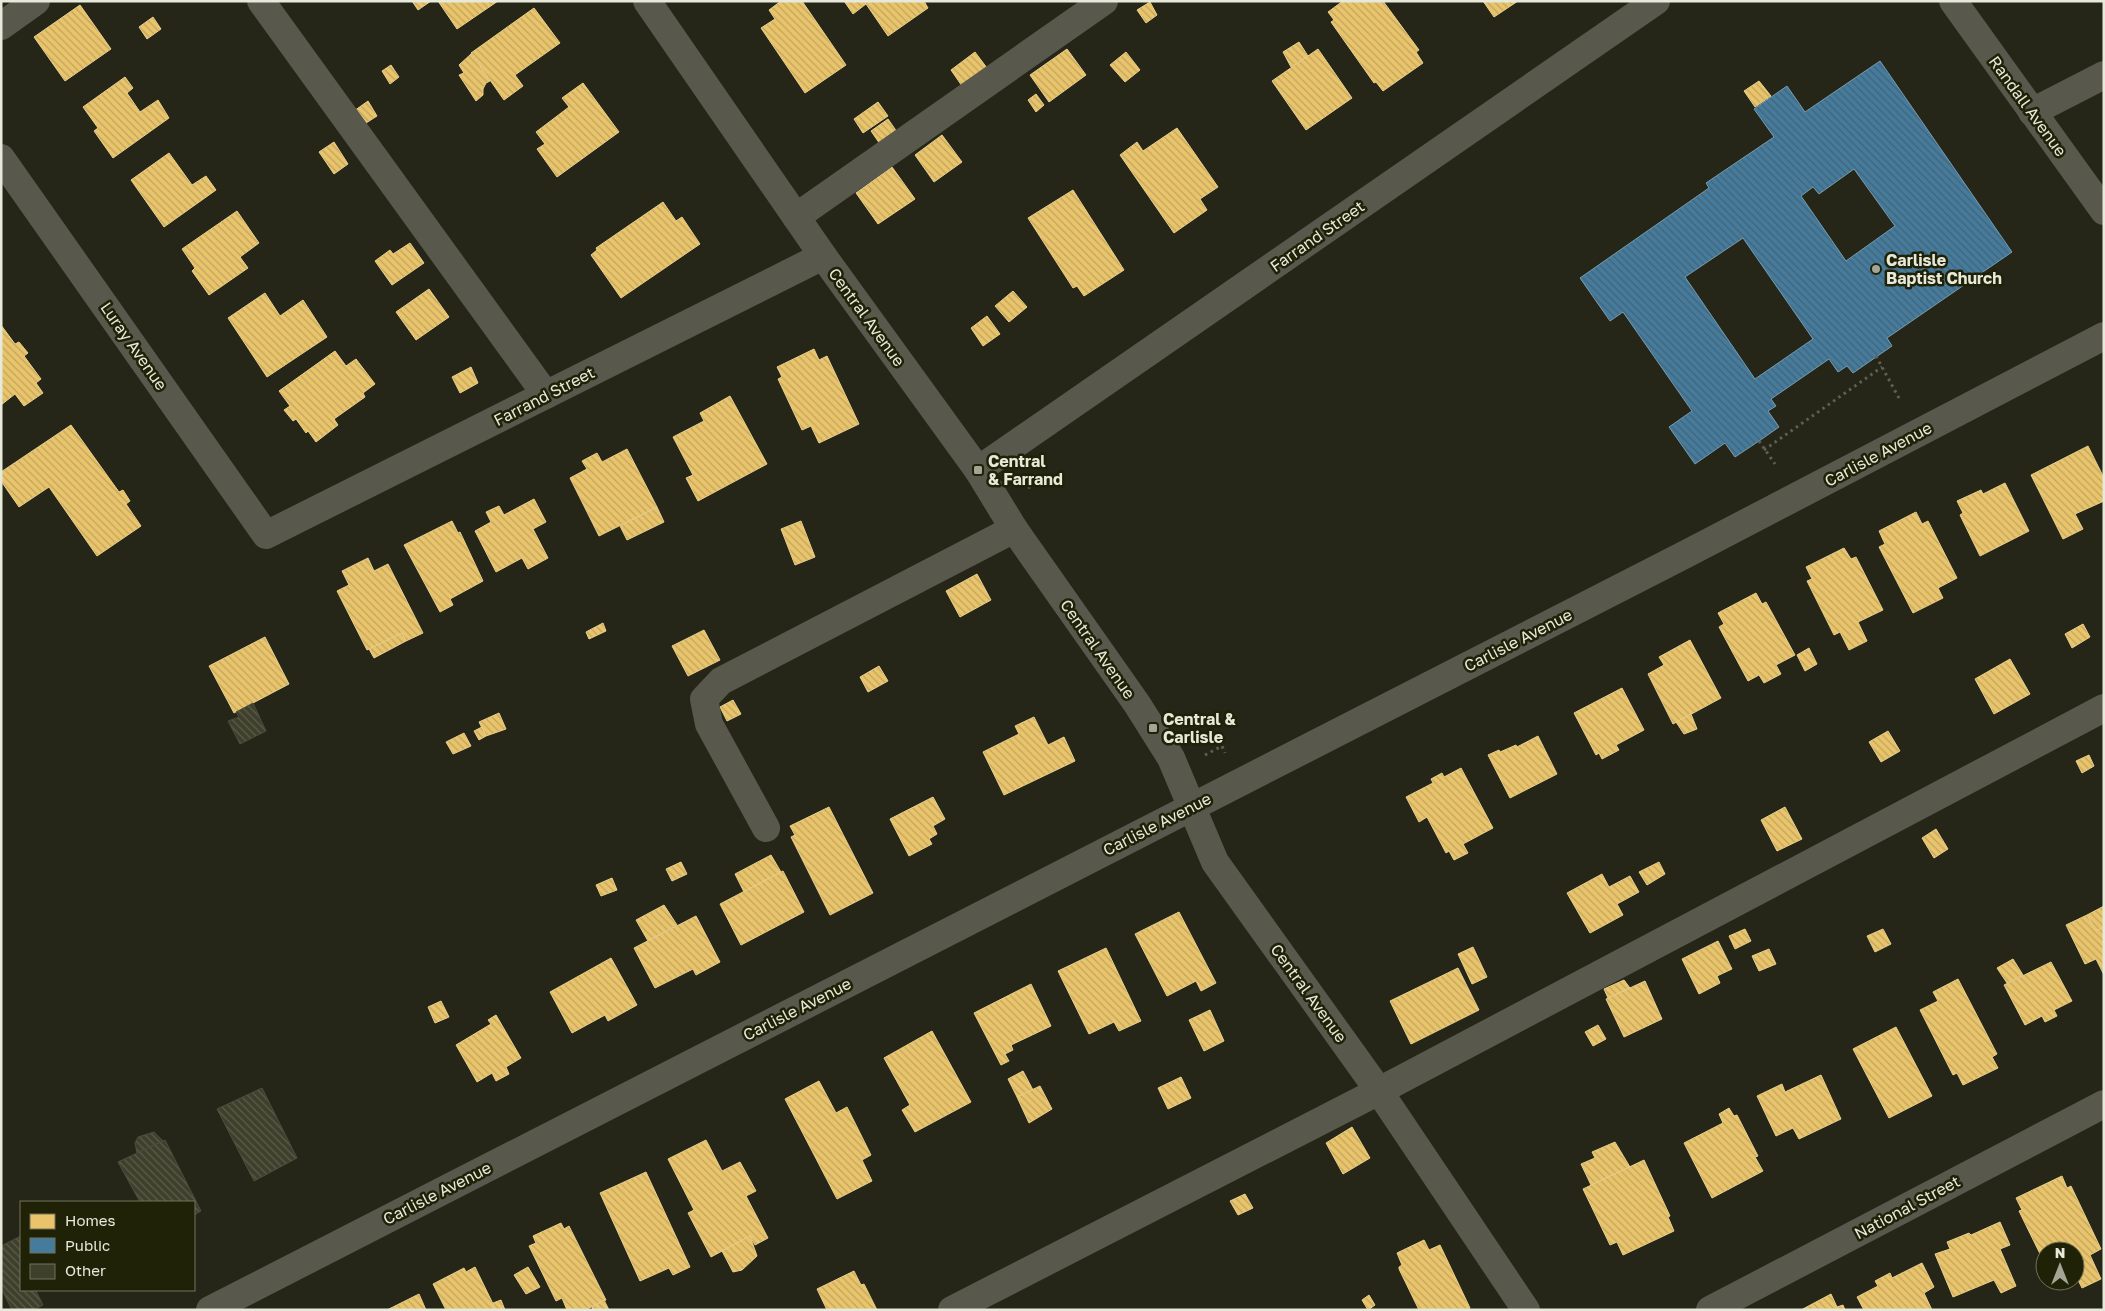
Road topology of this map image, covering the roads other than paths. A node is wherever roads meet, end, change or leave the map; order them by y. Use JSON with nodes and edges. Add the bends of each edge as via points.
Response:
{"nodes":[{"id":1,"x":36,"y":1,"type":"edge"},
{"id":2,"x":261,"y":1,"type":"edge"},
{"id":3,"x":647,"y":1,"type":"edge"},
{"id":4,"x":1104,"y":1,"type":"edge"},
{"id":5,"x":1656,"y":1,"type":"edge"},
{"id":6,"x":1953,"y":1,"type":"edge"},
{"id":7,"x":1,"y":26,"type":"edge"},
{"id":8,"x":2104,"y":75,"type":"edge"},
{"id":9,"x":2032,"y":112,"type":"junction"},
{"id":10,"x":1,"y":158,"type":"edge"},
{"id":11,"x":2104,"y":211,"type":"edge"},
{"id":12,"x":796,"y":217,"type":"junction"},
{"id":13,"x":822,"y":256,"type":"junction"},
{"id":14,"x":2104,"y":336,"type":"edge"},
{"id":15,"x":546,"y":395,"type":"junction"},
{"id":16,"x":978,"y":470,"type":"junction"},
{"id":17,"x":1014,"y":529,"type":"junction"},
{"id":18,"x":266,"y":535,"type":"joint"},
{"id":19,"x":2104,"y":708,"type":"edge"},
{"id":20,"x":1191,"y":807,"type":"junction"},
{"id":21,"x":766,"y":828,"type":"dead end"},
{"id":22,"x":1379,"y":1091,"type":"junction"},
{"id":23,"x":2104,"y":1104,"type":"edge"},
{"id":24,"x":210,"y":1310,"type":"edge"},
{"id":25,"x":952,"y":1310,"type":"edge"},
{"id":26,"x":1526,"y":1310,"type":"edge"},
{"id":27,"x":1710,"y":1310,"type":"edge"}],
"edges":[{"from":1,"to":7,"type":"street"},
{"from":2,"to":15,"type":"street"},
{"from":3,"to":12,"type":"street","name":"Central Avenue"},
{"from":4,"to":12,"type":"street"},
{"from":5,"to":16,"type":"street","name":"Farrand Street"},
{"from":6,"to":9,"type":"street","name":"Randall Avenue"},
{"from":8,"to":9,"type":"street"},
{"from":9,"to":11,"type":"street","name":"Randall Avenue"},
{"from":10,"to":18,"type":"street","name":"Luray Avenue"},
{"from":12,"to":13,"type":"street","name":"Central Avenue"},
{"from":13,"to":15,"type":"street","name":"Farrand Street"},
{"from":13,"to":16,"type":"street","name":"Central Avenue"},
{"from":14,"to":20,"type":"street","name":"Carlisle Avenue"},
{"from":15,"to":18,"type":"street","name":"Farrand Street"},
{"from":16,"to":17,"type":"street","name":"Central Avenue"},
{"from":17,"to":20,"type":"street","name":"Central Avenue","via":[[1148,720],[1171,758]]},
{"from":17,"to":21,"type":"street","via":[[721,681],[704,699],[709,724]]},
{"from":19,"to":22,"type":"street"},
{"from":20,"to":22,"type":"street","name":"Central Avenue","via":[[1215,862]]},
{"from":20,"to":24,"type":"street","name":"Carlisle Avenue"},
{"from":22,"to":25,"type":"street"},
{"from":22,"to":26,"type":"street","name":"Central Avenue"},
{"from":23,"to":27,"type":"street","name":"National Street"}]}
